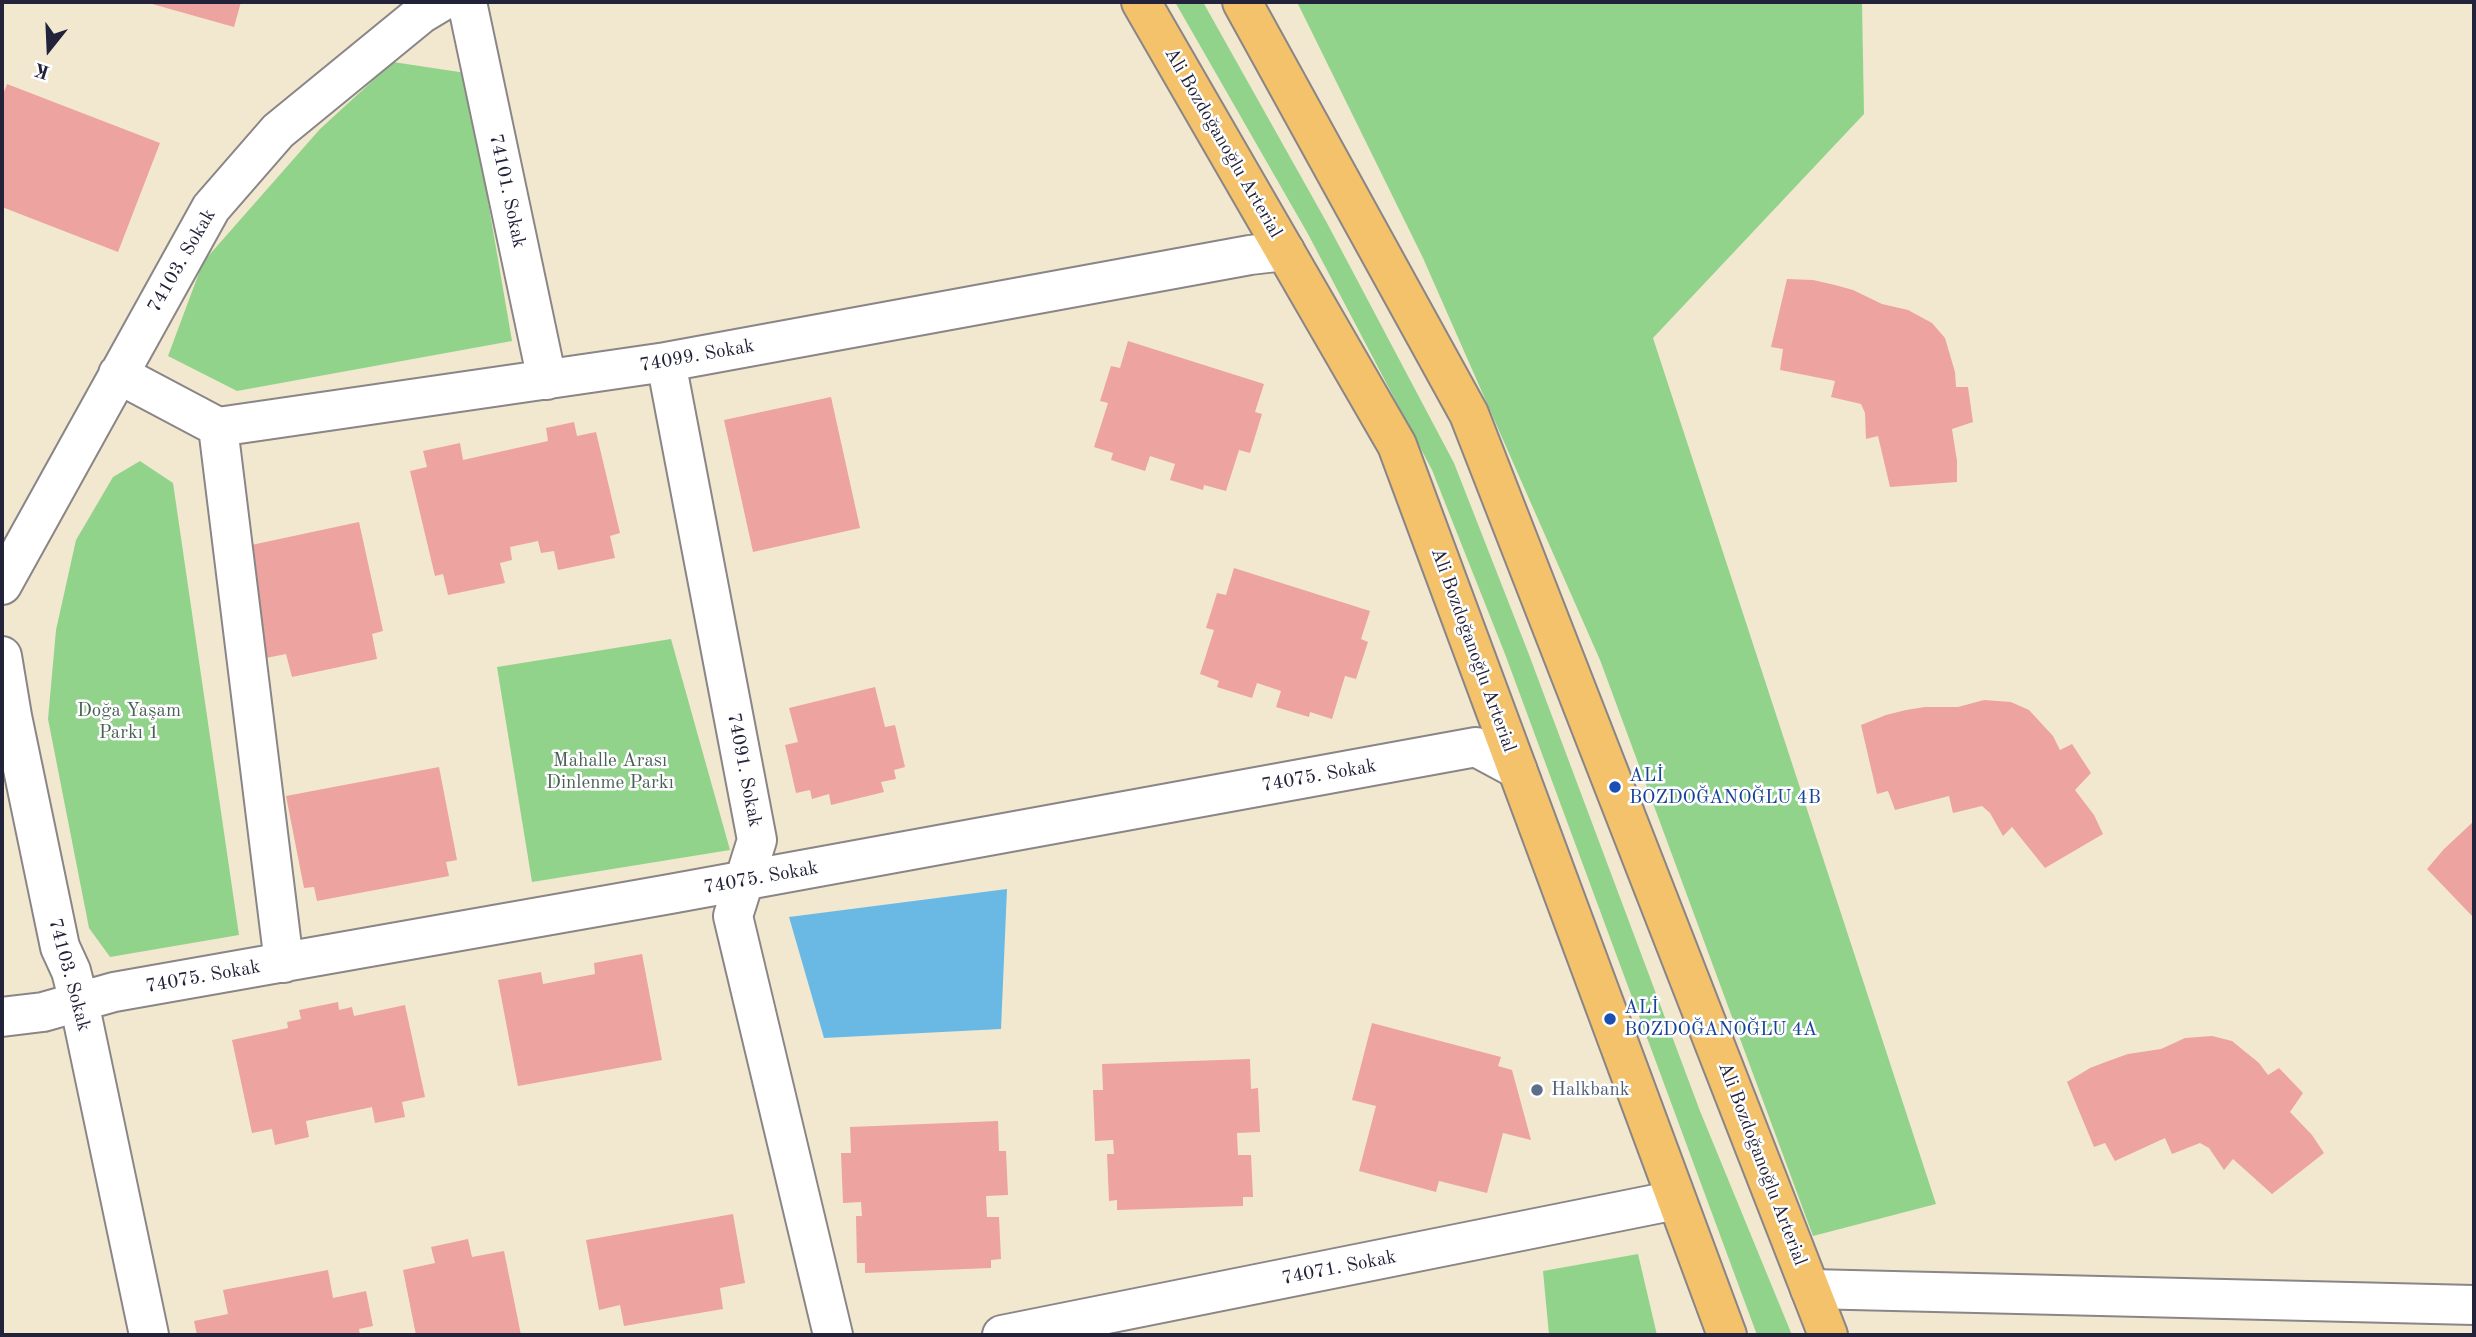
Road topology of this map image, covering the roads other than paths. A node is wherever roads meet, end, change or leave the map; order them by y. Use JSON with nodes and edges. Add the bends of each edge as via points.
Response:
{"nodes":[{"id":1,"x":441,"y":2,"type":"edge"},
{"id":2,"x":467,"y":2,"type":"edge"},
{"id":3,"x":1141,"y":2,"type":"edge"},
{"id":4,"x":1241,"y":2,"type":"edge"},
{"id":5,"x":1285,"y":251,"type":"junction"},
{"id":6,"x":666,"y":362,"type":"junction"},
{"id":7,"x":118,"y":374,"type":"junction"},
{"id":8,"x":547,"y":380,"type":"junction"},
{"id":9,"x":218,"y":427,"type":"junction"},
{"id":10,"x":2,"y":585,"type":"edge"},
{"id":11,"x":2,"y":656,"type":"edge"},
{"id":12,"x":1517,"y":769,"type":"junction"},
{"id":13,"x":745,"y":880,"type":"junction"},
{"id":14,"x":284,"y":962,"type":"junction"},
{"id":15,"x":79,"y":1002,"type":"junction"},
{"id":16,"x":2,"y":1017,"type":"edge"},
{"id":17,"x":1676,"y":1200,"type":"junction"},
{"id":18,"x":1810,"y":1289,"type":"junction"},
{"id":19,"x":2474,"y":1305,"type":"edge"},
{"id":20,"x":149,"y":1335,"type":"edge"},
{"id":21,"x":834,"y":1335,"type":"edge"},
{"id":22,"x":1002,"y":1335,"type":"edge"},
{"id":23,"x":1727,"y":1335,"type":"edge"},
{"id":24,"x":1828,"y":1335,"type":"edge"}],
"edges":[{"from":1,"to":7,"type":"street","name":"74103. Sokak","via":[[278,131],[211,208]]},
{"from":2,"to":8,"type":"street","name":"74101. Sokak"},
{"from":3,"to":5,"type":"main road","name":"Ali Bozdoğanoğlu Arterial"},
{"from":4,"to":18,"type":"main road","name":"Ali Bozdoğanoğlu Arterial","via":[[1469,414]]},
{"from":5,"to":6,"type":"street","name":"74099. Sokak"},
{"from":5,"to":12,"type":"main road","name":"Ali Bozdoğanoğlu Arterial","via":[[1397,445]]},
{"from":6,"to":8,"type":"street","name":"74099. Sokak"},
{"from":6,"to":13,"type":"street","name":"74091. Sokak","via":[[757,840]]},
{"from":7,"to":9,"type":"street"},
{"from":7,"to":10,"type":"street","name":"74103. Sokak"},
{"from":8,"to":9,"type":"street","name":"74099. Sokak"},
{"from":9,"to":14,"type":"street"},
{"from":11,"to":15,"type":"street","name":"74103. Sokak","via":[[60,947],[72,971]]},
{"from":12,"to":13,"type":"street","name":"74075. Sokak","via":[[1476,747]]},
{"from":12,"to":17,"type":"main road","name":"Ali Bozdoğanoğlu Arterial"},
{"from":13,"to":14,"type":"street","name":"74075. Sokak"},
{"from":13,"to":21,"type":"street","name":"74091. Sokak","via":[[733,915]]},
{"from":14,"to":15,"type":"street","name":"74075. Sokak"},
{"from":15,"to":16,"type":"street","name":"74075. Sokak"},
{"from":15,"to":20,"type":"street","name":"74103. Sokak"},
{"from":17,"to":22,"type":"street","name":"74071. Sokak"},
{"from":17,"to":23,"type":"main road","name":"Ali Bozdoğanoğlu Arterial"},
{"from":18,"to":19,"type":"street"},
{"from":18,"to":24,"type":"main road","name":"Ali Bozdoğanoğlu Arterial"}]}
